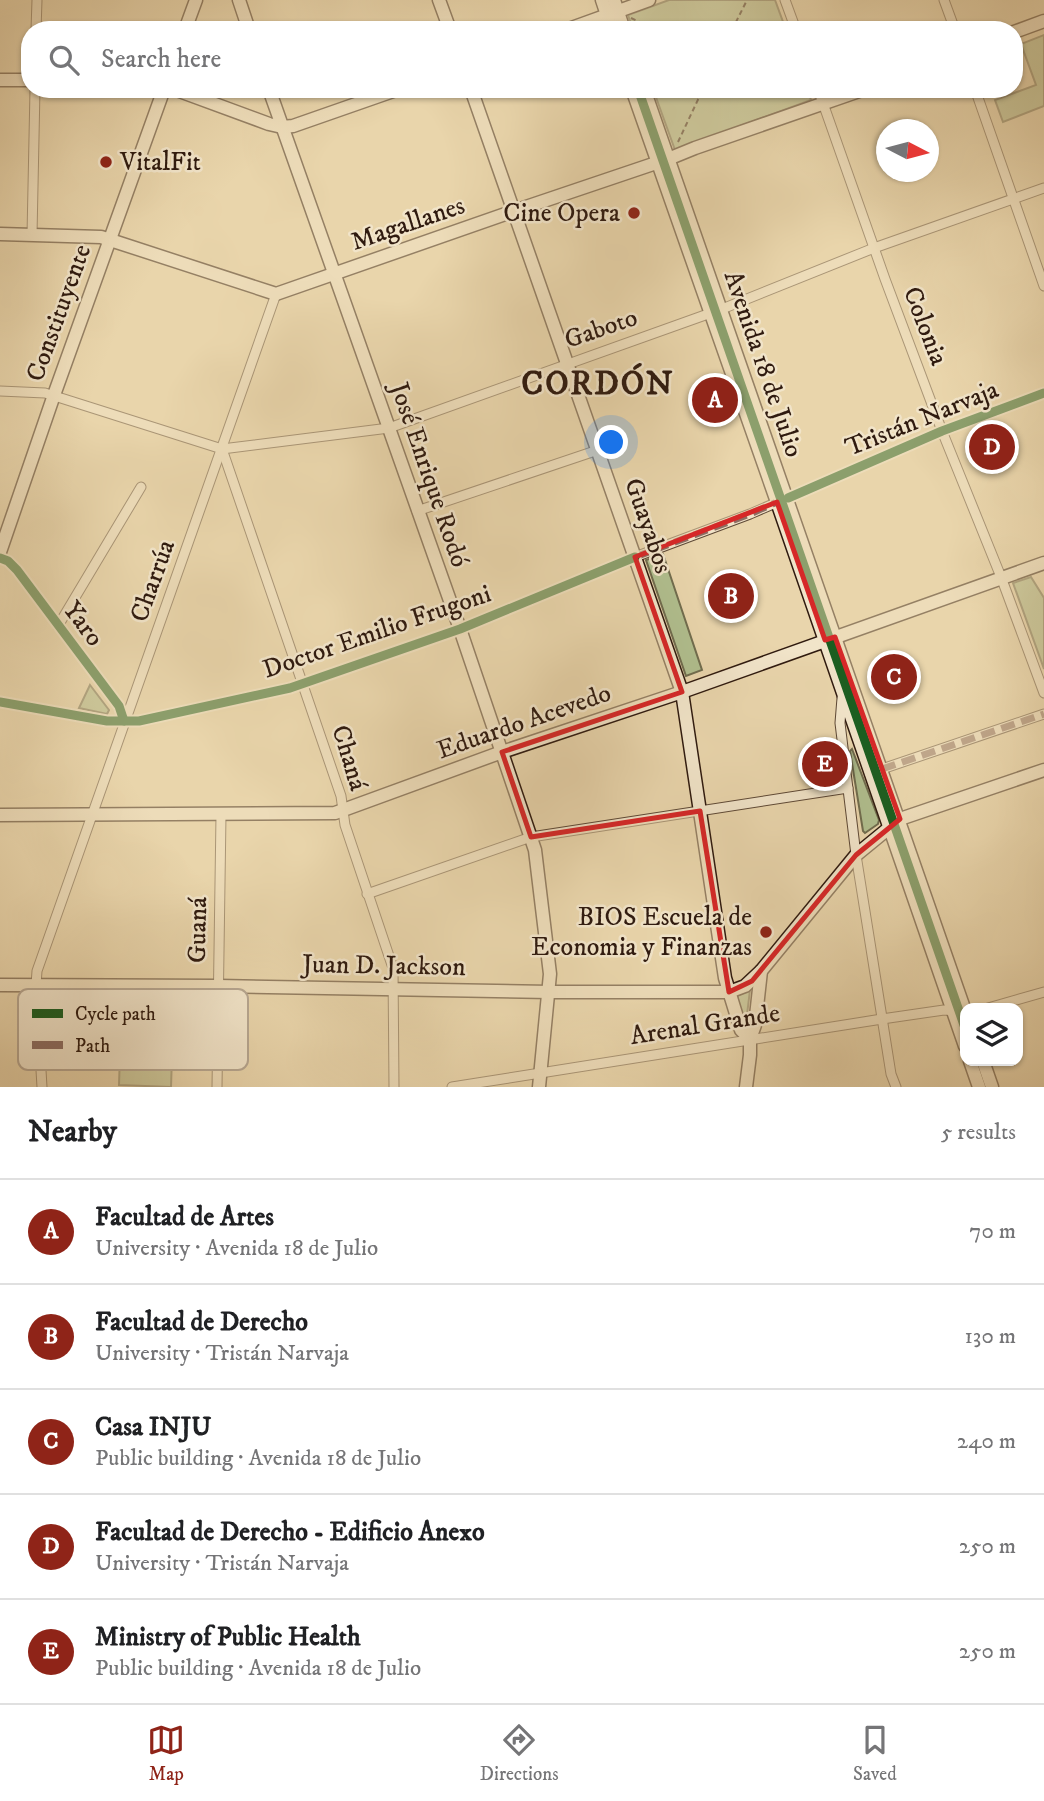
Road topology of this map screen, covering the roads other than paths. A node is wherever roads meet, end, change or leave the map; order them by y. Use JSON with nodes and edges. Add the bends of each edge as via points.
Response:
{"nodes":[{"id":1,"x":37,"y":0,"type":"edge"},
{"id":2,"x":195,"y":0,"type":"edge"},
{"id":3,"x":239,"y":0,"type":"edge"},
{"id":4,"x":439,"y":0,"type":"edge"},
{"id":5,"x":602,"y":0,"type":"edge"},
{"id":6,"x":649,"y":0,"type":"edge"},
{"id":7,"x":785,"y":0,"type":"edge"},
{"id":8,"x":944,"y":0,"type":"edge"},
{"id":9,"x":613,"y":9,"type":"edge"},
{"id":10,"x":36,"y":21,"type":"edge"},
{"id":11,"x":189,"y":21,"type":"edge"},
{"id":12,"x":246,"y":21,"type":"edge"},
{"id":13,"x":447,"y":21,"type":"edge"},
{"id":14,"x":586,"y":21,"type":"edge"},
{"id":15,"x":793,"y":21,"type":"edge"},
{"id":16,"x":952,"y":21,"type":"edge"},
{"id":17,"x":1044,"y":21,"type":"edge"},
{"id":18,"x":1023,"y":29,"type":"edge"},
{"id":19,"x":0,"y":80,"type":"edge"},
{"id":20,"x":21,"y":80,"type":"edge"},
{"id":21,"x":35,"y":98,"type":"edge"},
{"id":22,"x":161,"y":98,"type":"edge"},
{"id":23,"x":198,"y":98,"type":"edge"},
{"id":24,"x":272,"y":98,"type":"edge"},
{"id":25,"x":373,"y":98,"type":"edge"},
{"id":26,"x":474,"y":98,"type":"edge"},
{"id":27,"x":636,"y":98,"type":"edge"},
{"id":28,"x":647,"y":98,"type":"edge"},
{"id":29,"x":821,"y":98,"type":"edge"},
{"id":30,"x":842,"y":98,"type":"edge"},
{"id":31,"x":978,"y":98,"type":"edge"},
{"id":32,"x":824,"y":105,"type":"junction"},
{"id":33,"x":282,"y":127,"type":"junction"},
{"id":34,"x":662,"y":161,"type":"junction"},
{"id":35,"x":1044,"y":188,"type":"edge"},
{"id":36,"x":1014,"y":200,"type":"junction"},
{"id":37,"x":514,"y":211,"type":"junction"},
{"id":38,"x":0,"y":234,"type":"edge"},
{"id":39,"x":32,"y":235,"type":"junction"},
{"id":40,"x":110,"y":240,"type":"junction"},
{"id":41,"x":874,"y":248,"type":"junction"},
{"id":42,"x":334,"y":275,"type":"junction"},
{"id":43,"x":1044,"y":286,"type":"edge"},
{"id":44,"x":276,"y":294,"type":"junction"},
{"id":45,"x":716,"y":311,"type":"junction"},
{"id":46,"x":567,"y":363,"type":"junction"},
{"id":47,"x":0,"y":391,"type":"edge"},
{"id":48,"x":1044,"y":393,"type":"edge"},
{"id":49,"x":54,"y":395,"type":"junction"},
{"id":50,"x":389,"y":428,"type":"junction"},
{"id":51,"x":942,"y":431,"type":"junction"},
{"id":52,"x":222,"y":449,"type":"junction"},
{"id":53,"x":598,"y":450,"type":"junction"},
{"id":54,"x":141,"y":487,"type":"dead end"},
{"id":55,"x":782,"y":500,"type":"junction"},
{"id":56,"x":417,"y":511,"type":"junction"},
{"id":57,"x":0,"y":552,"type":"edge"},
{"id":58,"x":635,"y":557,"type":"junction"},
{"id":59,"x":0,"y":558,"type":"edge"},
{"id":60,"x":1044,"y":563,"type":"edge"},
{"id":61,"x":1001,"y":577,"type":"junction"},
{"id":62,"x":58,"y":626,"type":"junction"},
{"id":63,"x":460,"y":629,"type":"junction"},
{"id":64,"x":830,"y":638,"type":"junction"},
{"id":65,"x":303,"y":684,"type":"junction"},
{"id":66,"x":682,"y":692,"type":"junction"},
{"id":67,"x":843,"y":692,"type":"junction"},
{"id":68,"x":1044,"y":693,"type":"edge"},
{"id":69,"x":0,"y":702,"type":"edge"},
{"id":70,"x":1044,"y":714,"type":"edge"},
{"id":71,"x":124,"y":722,"type":"junction"},
{"id":72,"x":502,"y":752,"type":"junction"},
{"id":73,"x":882,"y":769,"type":"junction"},
{"id":74,"x":1044,"y":770,"type":"edge"},
{"id":75,"x":848,"y":788,"type":"junction"},
{"id":76,"x":342,"y":811,"type":"junction"},
{"id":77,"x":700,"y":811,"type":"junction"},
{"id":78,"x":92,"y":814,"type":"junction"},
{"id":79,"x":0,"y":815,"type":"edge"},
{"id":80,"x":221,"y":815,"type":"junction"},
{"id":81,"x":895,"y":823,"type":"junction"},
{"id":82,"x":531,"y":837,"type":"junction"},
{"id":83,"x":856,"y":855,"type":"junction"},
{"id":84,"x":368,"y":894,"type":"junction"},
{"id":85,"x":761,"y":971,"type":"junction"},
{"id":86,"x":0,"y":985,"type":"edge"},
{"id":87,"x":36,"y":985,"type":"junction"},
{"id":88,"x":219,"y":986,"type":"junction"},
{"id":89,"x":393,"y":988,"type":"junction"},
{"id":90,"x":36,"y":989,"type":"edge"},
{"id":91,"x":219,"y":989,"type":"edge"},
{"id":92,"x":550,"y":992,"type":"junction"},
{"id":93,"x":729,"y":992,"type":"junction"},
{"id":94,"x":1044,"y":992,"type":"edge"},
{"id":95,"x":1006,"y":1003,"type":"edge"},
{"id":96,"x":960,"y":1008,"type":"edge"},
{"id":97,"x":960,"y":1011,"type":"edge"},
{"id":98,"x":882,"y":1019,"type":"junction"},
{"id":99,"x":750,"y":1039,"type":"junction"},
{"id":100,"x":972,"y":1066,"type":"edge"},
{"id":101,"x":985,"y":1066,"type":"edge"},
{"id":102,"x":540,"y":1080,"type":"edge"},
{"id":103,"x":394,"y":1087,"type":"edge"},
{"id":104,"x":452,"y":1087,"type":"edge"},
{"id":105,"x":746,"y":1087,"type":"edge"},
{"id":106,"x":896,"y":1087,"type":"edge"},
{"id":107,"x":979,"y":1087,"type":"edge"},
{"id":108,"x":992,"y":1087,"type":"edge"}],
"edges":[{"from":1,"to":10,"type":"street"},
{"from":2,"to":11,"type":"street"},
{"from":3,"to":12,"type":"street"},
{"from":4,"to":13,"type":"street"},
{"from":5,"to":9,"type":"street"},
{"from":6,"to":9,"type":"street"},
{"from":7,"to":15,"type":"street"},
{"from":8,"to":16,"type":"street"},
{"from":9,"to":14,"type":"street"},
{"from":17,"to":18,"type":"street"},
{"from":19,"to":20,"type":"street"},
{"from":21,"to":39,"type":"street"},
{"from":22,"to":40,"type":"street","name":"Constituyente"},
{"from":23,"to":33,"type":"street"},
{"from":24,"to":33,"type":"street","name":"José Enrique Rodó"},
{"from":25,"to":33,"type":"street"},
{"from":26,"to":37,"type":"street","name":"Guayabos"},
{"from":27,"to":34,"type":"street","name":"Avenida 18 de Julio"},
{"from":28,"to":34,"type":"street","name":"Avenida 18 de Julio"},
{"from":29,"to":32,"type":"street","name":"Colonia"},
{"from":30,"to":32,"type":"street","name":"Magallanes"},
{"from":31,"to":36,"type":"street"},
{"from":32,"to":34,"type":"street","name":"Magallanes"},
{"from":32,"to":41,"type":"street","name":"Colonia"},
{"from":33,"to":42,"type":"street","name":"José Enrique Rodó"},
{"from":34,"to":37,"type":"street","name":"Magallanes"},
{"from":34,"to":45,"type":"street","name":"Avenida 18 de Julio"},
{"from":35,"to":36,"type":"street","name":"Gaboto"},
{"from":36,"to":41,"type":"street","name":"Gaboto"},
{"from":36,"to":43,"type":"street"},
{"from":37,"to":42,"type":"street","name":"Magallanes"},
{"from":37,"to":46,"type":"street","name":"Guayabos"},
{"from":38,"to":39,"type":"street"},
{"from":39,"to":40,"type":"street"},
{"from":40,"to":44,"type":"street"},
{"from":40,"to":49,"type":"street","name":"Constituyente"},
{"from":41,"to":45,"type":"street","name":"Gaboto"},
{"from":41,"to":51,"type":"street","name":"Colonia"},
{"from":42,"to":44,"type":"street","name":"Magallanes"},
{"from":42,"to":50,"type":"street","name":"José Enrique Rodó"},
{"from":44,"to":52,"type":"street","name":"Charrúa"},
{"from":45,"to":46,"type":"street","name":"Gaboto"},
{"from":45,"to":55,"type":"street","name":"Avenida 18 de Julio"},
{"from":46,"to":50,"type":"street","name":"Gaboto"},
{"from":46,"to":53,"type":"street","name":"Guayabos"},
{"from":47,"to":49,"type":"street","name":"Gaboto"},
{"from":48,"to":51,"type":"street","name":"Tristán Narvaja"},
{"from":49,"to":52,"type":"street","name":"Gaboto"},
{"from":49,"to":57,"type":"street","name":"Constituyente"},
{"from":50,"to":52,"type":"street","name":"Gaboto"},
{"from":50,"to":56,"type":"street","name":"José Enrique Rodó"},
{"from":51,"to":55,"type":"street","name":"Tristán Narvaja"},
{"from":51,"to":61,"type":"street","name":"Colonia"},
{"from":52,"to":65,"type":"street","name":"Chaná"},
{"from":52,"to":71,"type":"street","name":"Charrúa"},
{"from":53,"to":56,"type":"street"},
{"from":53,"to":58,"type":"street","name":"Guayabos"},
{"from":54,"to":62,"type":"street"},
{"from":55,"to":58,"type":"street","name":"Tristán Narvaja"},
{"from":55,"to":64,"type":"street","name":"Avenida 18 de Julio"},
{"from":56,"to":63,"type":"street","name":"José Enrique Rodó"},
{"from":58,"to":63,"type":"street","name":"Doctor Emilio Frugoni"},
{"from":58,"to":66,"type":"street","name":"Guayabos"},
{"from":59,"to":62,"type":"street","name":"Yaro","via":[[17,570]]},
{"from":60,"to":61,"type":"street","name":"Eduardo Acevedo"},
{"from":61,"to":64,"type":"street","name":"Eduardo Acevedo"},
{"from":61,"to":68,"type":"street","name":"Colonia"},
{"from":62,"to":71,"type":"street","name":"Yaro","via":[[120,706]]},
{"from":63,"to":65,"type":"street","name":"Doctor Emilio Frugoni"},
{"from":63,"to":72,"type":"street","name":"José Enrique Rodó"},
{"from":64,"to":66,"type":"street","name":"Eduardo Acevedo"},
{"from":64,"to":67,"type":"street","name":"Avenida 18 de Julio"},
{"from":64,"to":73,"type":"street","name":"Avenida 18 de Julio"},
{"from":65,"to":71,"type":"street","name":"Doctor Emilio Frugoni"},
{"from":65,"to":76,"type":"street","name":"Chaná"},
{"from":66,"to":72,"type":"street","name":"Eduardo Acevedo"},
{"from":66,"to":77,"type":"street","name":"Guayabos"},
{"from":67,"to":75,"type":"street","name":"Avenida 18 de Julio","via":[[840,723]]},
{"from":67,"to":81,"type":"street","name":"Avenida 18 de Julio"},
{"from":69,"to":71,"type":"street","name":"Doctor Emilio Frugoni"},
{"from":70,"to":73,"type":"street"},
{"from":71,"to":78,"type":"street","name":"Charrúa"},
{"from":72,"to":76,"type":"street","name":"Eduardo Acevedo"},
{"from":72,"to":82,"type":"street","name":"José Enrique Rodó"},
{"from":73,"to":81,"type":"street","name":"Avenida 18 de Julio"},
{"from":74,"to":81,"type":"street"},
{"from":75,"to":77,"type":"street"},
{"from":75,"to":83,"type":"street","name":"Avenida 18 de Julio"},
{"from":76,"to":80,"type":"street","name":"Eduardo Acevedo"},
{"from":76,"to":84,"type":"street","name":"Chaná"},
{"from":77,"to":82,"type":"street"},
{"from":77,"to":93,"type":"street","name":"Guayabos"},
{"from":78,"to":79,"type":"street","name":"Eduardo Acevedo"},
{"from":78,"to":80,"type":"street","name":"Eduardo Acevedo"},
{"from":78,"to":87,"type":"street","name":"Charrúa"},
{"from":80,"to":88,"type":"street","name":"Guaná"},
{"from":81,"to":83,"type":"street"},
{"from":81,"to":96,"type":"street","name":"Avenida 18 de Julio"},
{"from":82,"to":84,"type":"street"},
{"from":82,"to":92,"type":"street","name":"José Enrique Rodó"},
{"from":83,"to":85,"type":"street"},
{"from":83,"to":98,"type":"street","name":"Avenida 18 de Julio"},
{"from":84,"to":89,"type":"street","name":"Chaná","via":[[393,968]]},
{"from":85,"to":93,"type":"street","via":[[745,986]]},
{"from":85,"to":99,"type":"street"},
{"from":86,"to":87,"type":"street","name":"Juan D. Jackson"},
{"from":87,"to":88,"type":"street","name":"Juan D. Jackson"},
{"from":87,"to":90,"type":"street","name":"Charrúa"},
{"from":88,"to":89,"type":"street","name":"Juan D. Jackson"},
{"from":88,"to":91,"type":"street","name":"Guaná"},
{"from":89,"to":92,"type":"street","name":"Juan D. Jackson"},
{"from":89,"to":103,"type":"street","name":"Chaná"},
{"from":92,"to":93,"type":"street","name":"Juan D. Jackson"},
{"from":92,"to":102,"type":"street","name":"José Enrique Rodó"},
{"from":93,"to":99,"type":"street","name":"Guayabos","via":[[741,1030]]},
{"from":94,"to":95,"type":"street"},
{"from":97,"to":98,"type":"street","name":"Arenal Grande"},
{"from":98,"to":99,"type":"street","name":"Arenal Grande"},
{"from":98,"to":106,"type":"street","name":"Avenida 18 de Julio"},
{"from":99,"to":102,"type":"street","name":"Arenal Grande"},
{"from":99,"to":105,"type":"street"},
{"from":100,"to":107,"type":"street"},
{"from":101,"to":108,"type":"street"},
{"from":102,"to":104,"type":"street","name":"Arenal Grande"}]}
